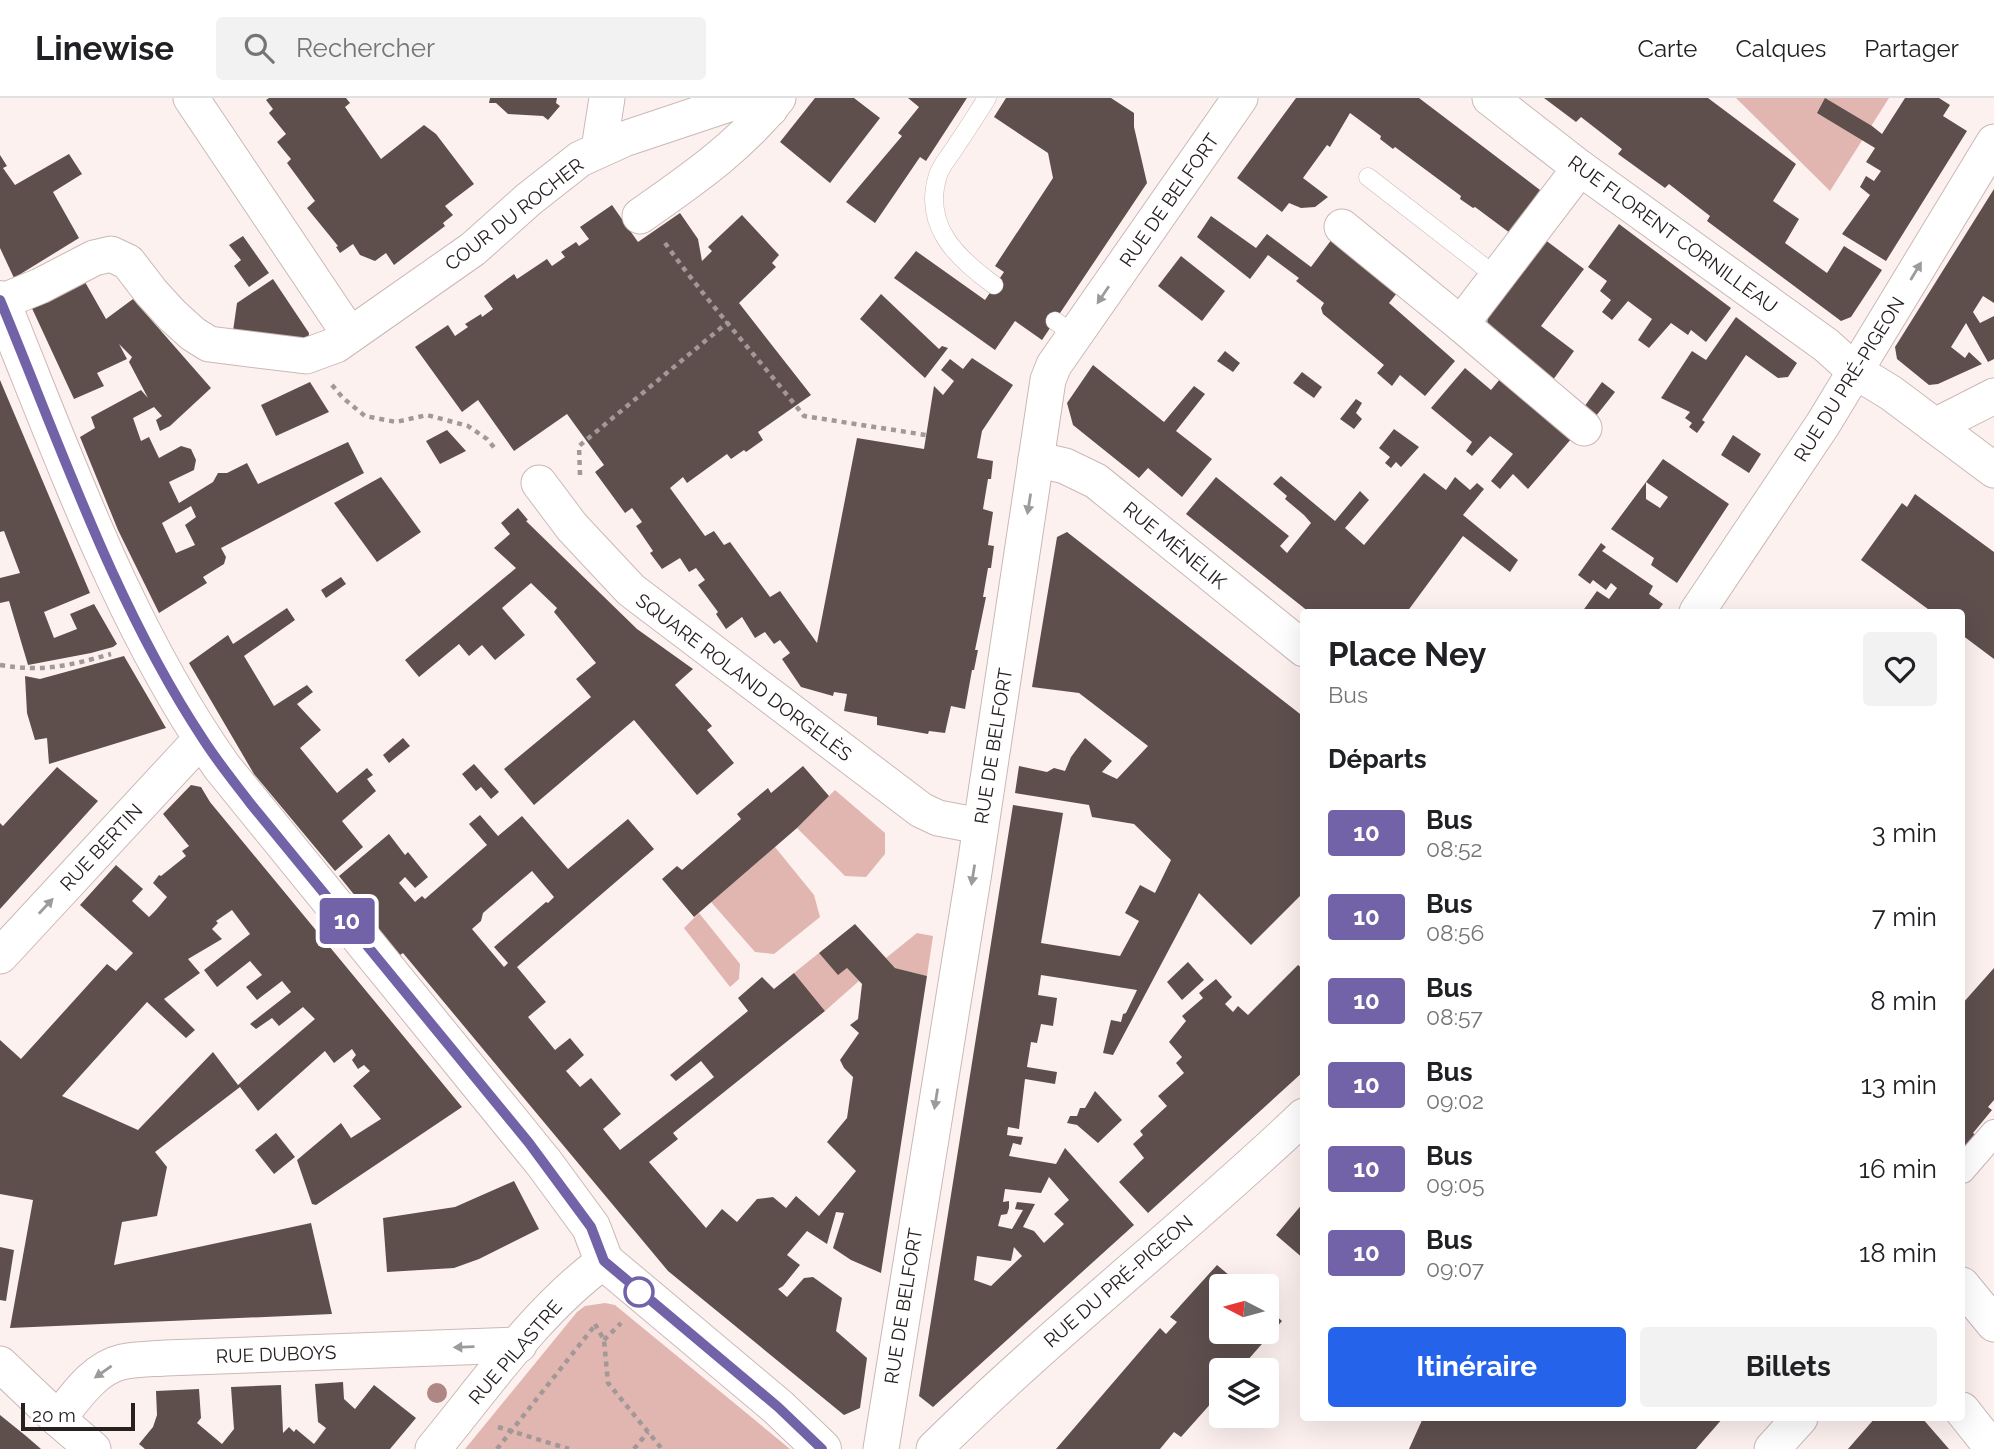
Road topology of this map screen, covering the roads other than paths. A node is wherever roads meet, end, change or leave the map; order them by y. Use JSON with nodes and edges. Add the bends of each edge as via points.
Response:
{"nodes":[{"id":1,"x":191,"y":98,"type":"edge"},
{"id":2,"x":607,"y":98,"type":"edge"},
{"id":3,"x":987,"y":98,"type":"edge"},
{"id":4,"x":1240,"y":98,"type":"edge"},
{"id":5,"x":1490,"y":98,"type":"edge"},
{"id":6,"x":774,"y":103,"type":"edge"},
{"id":7,"x":1994,"y":142,"type":"edge"},
{"id":8,"x":599,"y":149,"type":"junction"},
{"id":9,"x":1580,"y":168,"type":"junction"},
{"id":10,"x":1368,"y":177,"type":"dead end"},
{"id":11,"x":1342,"y":227,"type":"dead end"},
{"id":12,"x":652,"y":228,"type":"road end"},
{"id":13,"x":1497,"y":278,"type":"junction"},
{"id":14,"x":995,"y":285,"type":"dead end"},
{"id":15,"x":0,"y":301,"type":"edge"},
{"id":16,"x":1461,"y":324,"type":"junction"},
{"id":17,"x":349,"y":335,"type":"junction"},
{"id":18,"x":11,"y":360,"type":"edge"},
{"id":19,"x":1855,"y":371,"type":"junction"},
{"id":20,"x":1994,"y":396,"type":"edge"},
{"id":21,"x":1935,"y":426,"type":"junction"},
{"id":22,"x":1584,"y":428,"type":"dead end"},
{"id":23,"x":1036,"y":459,"type":"junction"},
{"id":24,"x":1994,"y":470,"type":"edge"},
{"id":25,"x":539,"y":483,"type":"dead end"},
{"id":26,"x":1699,"y":609,"type":"edge"},
{"id":27,"x":1300,"y":646,"type":"edge"},
{"id":28,"x":202,"y":738,"type":"junction"},
{"id":29,"x":980,"y":827,"type":"junction"},
{"id":30,"x":0,"y":956,"type":"edge"},
{"id":31,"x":1300,"y":1120,"type":"edge"},
{"id":32,"x":1994,"y":1133,"type":"edge"},
{"id":33,"x":1965,"y":1167,"type":"edge"},
{"id":34,"x":604,"y":1261,"type":"junction"},
{"id":35,"x":1965,"y":1290,"type":"edge"},
{"id":36,"x":1994,"y":1324,"type":"edge"},
{"id":37,"x":519,"y":1345,"type":"junction"},
{"id":38,"x":0,"y":1364,"type":"edge"},
{"id":39,"x":1965,"y":1414,"type":"edge"},
{"id":40,"x":58,"y":1419,"type":"junction"},
{"id":41,"x":1797,"y":1421,"type":"edge"},
{"id":42,"x":93,"y":1449,"type":"edge"},
{"id":43,"x":433,"y":1449,"type":"edge"},
{"id":44,"x":822,"y":1449,"type":"edge"},
{"id":45,"x":881,"y":1449,"type":"edge"},
{"id":46,"x":934,"y":1449,"type":"edge"},
{"id":47,"x":1772,"y":1449,"type":"edge"},
{"id":48,"x":1993,"y":1449,"type":"edge"}],
"edges":[{"from":1,"to":17,"type":"street"},
{"from":2,"to":8,"type":"street"},
{"from":3,"to":14,"type":"lane","via":[[939,173],[934,208],[941,231],[953,248],[968,266]]},
{"from":4,"to":23,"type":"street","name":"RUE DE BELFORT","one_way":true,"via":[[1065,328],[1048,380]]},
{"from":5,"to":9,"type":"street","name":"RUE FLORENT CORNILLEAU"},
{"from":6,"to":8,"type":"street","name":"COUR DU ROCHER","via":[[738,101]]},
{"from":6,"to":12,"type":"street"},
{"from":19,"to":7,"type":"street","name":"RUE DU PRÉ-PIGEON","one_way":true},
{"from":8,"to":17,"type":"street","name":"COUR DU ROCHER","via":[[555,178],[473,249]]},
{"from":9,"to":13,"type":"street"},
{"from":9,"to":19,"type":"street","name":"RUE FLORENT CORNILLEAU","via":[[1826,345]]},
{"from":10,"to":13,"type":"lane"},
{"from":11,"to":16,"type":"street"},
{"from":13,"to":16,"type":"street"},
{"from":15,"to":17,"type":"street","name":"COUR DU ROCHER","via":[[111,254],[128,262],[172,315],[209,344],[306,356],[325,351]]},
{"from":15,"to":18,"type":"street"},
{"from":16,"to":22,"type":"street"},
{"from":18,"to":28,"type":"street","via":[[146,638]]},
{"from":19,"to":21,"type":"street","name":"RUE FLORENT CORNILLEAU"},
{"from":19,"to":26,"type":"street","name":"RUE DU PRÉ-PIGEON"},
{"from":20,"to":21,"type":"street"},
{"from":21,"to":24,"type":"street","name":"RUE FLORENT CORNILLEAU"},
{"from":23,"to":27,"type":"street","name":"RUE MÉNÉLIK","via":[[1096,481]]},
{"from":23,"to":29,"type":"street","name":"RUE DE BELFORT","one_way":true},
{"from":25,"to":29,"type":"street","name":"SQUARE ROLAND DORGELÈS","via":[[572,527],[631,590],[922,810]]},
{"from":30,"to":28,"type":"street","name":"RUE BERTIN","one_way":true},
{"from":28,"to":34,"type":"street","via":[[544,1163],[591,1227]]},
{"from":29,"to":45,"type":"street","name":"RUE DE BELFORT","one_way":true},
{"from":31,"to":46,"type":"street","name":"RUE DU PRÉ-PIGEON","via":[[1069,1322]]},
{"from":32,"to":33,"type":"street"},
{"from":34,"to":37,"type":"street","name":"RUE PILASTRE","via":[[577,1281]]},
{"from":34,"to":44,"type":"street"},
{"from":35,"to":36,"type":"street"},
{"from":37,"to":40,"type":"street","name":"RUE DUBOYS","one_way":true,"via":[[121,1362],[105,1368],[87,1384]]},
{"from":37,"to":43,"type":"street","name":"RUE PILASTRE"},
{"from":38,"to":40,"type":"street"},
{"from":39,"to":48,"type":"street"},
{"from":40,"to":42,"type":"street"},
{"from":41,"to":47,"type":"street"}]}
